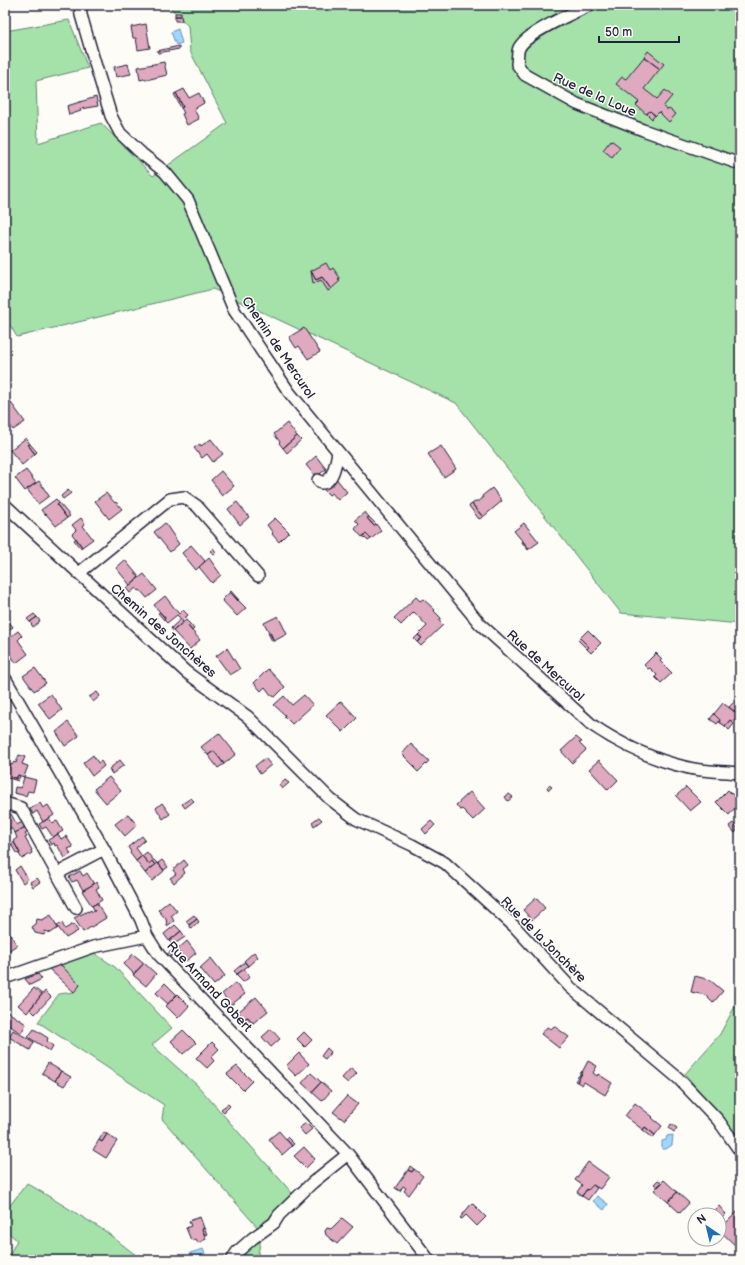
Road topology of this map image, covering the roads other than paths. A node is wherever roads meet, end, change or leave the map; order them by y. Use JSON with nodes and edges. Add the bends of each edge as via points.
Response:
{"nodes":[{"id":1,"x":80,"y":5,"type":"edge"},
{"id":2,"x":590,"y":5,"type":"edge"},
{"id":3,"x":740,"y":164,"type":"edge"},
{"id":4,"x":338,"y":452,"type":"junction"},
{"id":5,"x":318,"y":480,"type":"dead end"},
{"id":6,"x":381,"y":504,"type":"joint"},
{"id":7,"x":5,"y":505,"type":"edge"},
{"id":8,"x":79,"y":573,"type":"junction"},
{"id":9,"x":258,"y":576,"type":"dead end"},
{"id":10,"x":5,"y":678,"type":"edge"},
{"id":11,"x":740,"y":773,"type":"edge"},
{"id":12,"x":306,"y":775,"type":"joint"},
{"id":13,"x":5,"y":803,"type":"edge"},
{"id":14,"x":104,"y":849,"type":"junction"},
{"id":15,"x":58,"y":873,"type":"junction"},
{"id":16,"x":76,"y":908,"type":"dead end"},
{"id":17,"x":147,"y":936,"type":"junction"},
{"id":18,"x":5,"y":978,"type":"edge"},
{"id":19,"x":740,"y":1151,"type":"edge"},
{"id":20,"x":348,"y":1154,"type":"junction"},
{"id":21,"x":232,"y":1260,"type":"edge"},
{"id":22,"x":429,"y":1260,"type":"edge"}],
"edges":[{"from":1,"to":4,"type":"street","name":"Chemin de Mercurol","via":[[111,116],[120,133],[165,172],[188,200],[234,310],[289,392]]},
{"from":2,"to":3,"type":"street","name":"Rue de la Loue","via":[[547,26],[519,48],[517,64],[525,75],[577,104]]},
{"from":4,"to":5,"type":"street","via":[[330,478],[326,483]]},
{"from":4,"to":6,"type":"street","name":"Chemin de Mercurol"},
{"from":6,"to":11,"type":"street","name":"Rue de Mercurol","via":[[480,624],[592,725],[612,739],[649,756],[686,768]]},
{"from":7,"to":8,"type":"street","name":"Chemin des Jonchères"},
{"from":8,"to":9,"type":"street","via":[[170,499],[184,497],[197,506]]},
{"from":8,"to":12,"type":"street","name":"Chemin des Jonchères","via":[[186,672],[248,717]]},
{"from":10,"to":14,"type":"street","name":"Rue Armand Gobert"},
{"from":12,"to":19,"type":"street","name":"Rue de la Jonchère","via":[[330,799],[356,819],[445,863],[515,927],[570,987],[678,1078],[718,1120]]},
{"from":13,"to":15,"type":"street","via":[[21,808]]},
{"from":14,"to":15,"type":"street"},
{"from":14,"to":17,"type":"street","name":"Rue Armand Gobert","via":[[142,920]]},
{"from":15,"to":16,"type":"street"},
{"from":17,"to":18,"type":"street","via":[[93,947]]},
{"from":17,"to":20,"type":"street","name":"Rue Armand Gobert","via":[[159,955]]},
{"from":20,"to":21,"type":"street","via":[[312,1183],[274,1223],[253,1238]]},
{"from":20,"to":22,"type":"street","name":"Rue Armand Gobert"}]}
